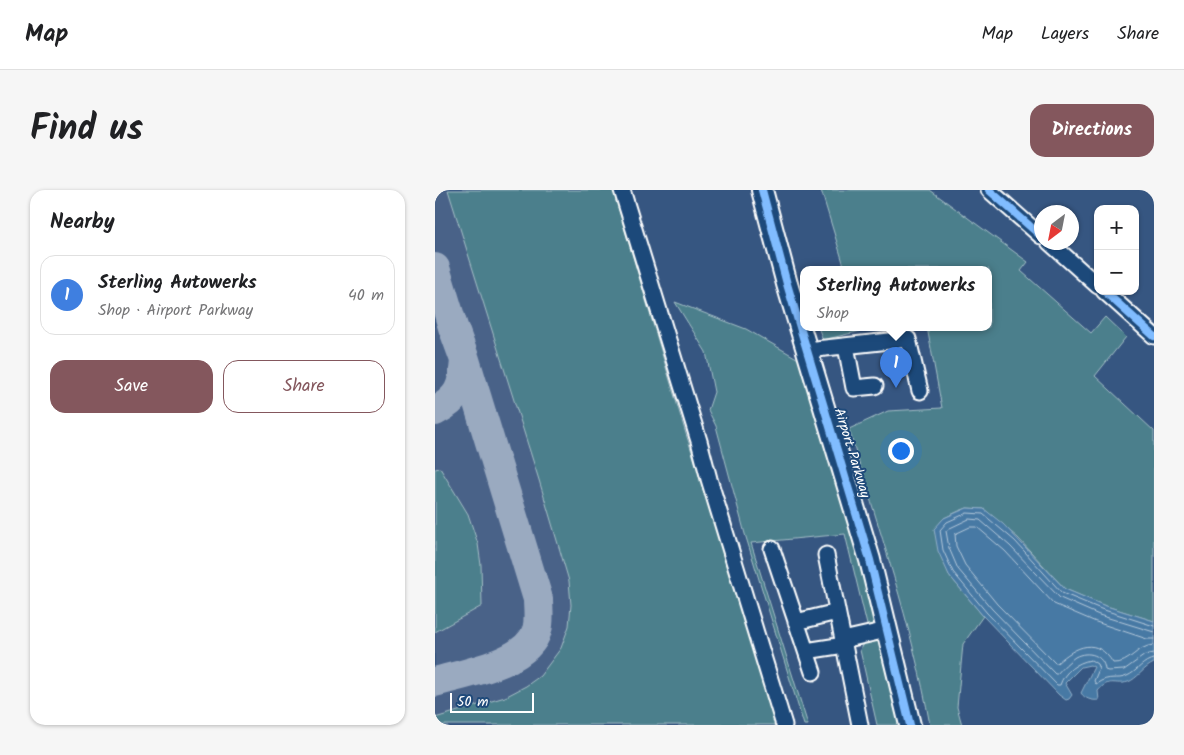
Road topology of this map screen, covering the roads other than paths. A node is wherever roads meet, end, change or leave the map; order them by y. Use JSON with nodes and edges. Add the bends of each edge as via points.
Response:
{"nodes":[{"id":1,"x":622,"y":190,"type":"edge"},
{"id":2,"x":762,"y":190,"type":"edge"},
{"id":3,"x":989,"y":190,"type":"edge"},
{"id":4,"x":1034,"y":230,"type":"edge"},
{"id":5,"x":1058,"y":250,"type":"edge"},
{"id":6,"x":1094,"y":282,"type":"edge"},
{"id":7,"x":1108,"y":295,"type":"edge"},
{"id":8,"x":800,"y":327,"type":"edge"},
{"id":9,"x":801,"y":331,"type":"edge"},
{"id":10,"x":1154,"y":336,"type":"edge"},
{"id":11,"x":846,"y":346,"type":"junction"},
{"id":12,"x":807,"y":350,"type":"junction"},
{"id":13,"x":875,"y":386,"type":"dead end"},
{"id":14,"x":920,"y":391,"type":"dead end"},
{"id":15,"x":773,"y":548,"type":"dead end"},
{"id":16,"x":826,"y":555,"type":"dead end"},
{"id":17,"x":837,"y":612,"type":"junction"},
{"id":18,"x":796,"y":622,"type":"junction"},
{"id":19,"x":887,"y":630,"type":"junction"},
{"id":20,"x":843,"y":642,"type":"junction"},
{"id":21,"x":806,"y":651,"type":"junction"},
{"id":22,"x":813,"y":672,"type":"dead end"},
{"id":23,"x":784,"y":725,"type":"edge"},
{"id":24,"x":860,"y":725,"type":"edge"},
{"id":25,"x":910,"y":725,"type":"edge"}],
"edges":[{"from":1,"to":23,"type":"street"},
{"from":2,"to":8,"type":"main road","name":"Airport Parkway"},
{"from":3,"to":4,"type":"street"},
{"from":5,"to":6,"type":"street"},
{"from":7,"to":10,"type":"street"},
{"from":9,"to":12,"type":"main road","name":"Airport Parkway"},
{"from":11,"to":12,"type":"street"},
{"from":11,"to":13,"type":"street","via":[[854,388]]},
{"from":11,"to":14,"type":"street","via":[[908,340]]},
{"from":12,"to":19,"type":"main road","name":"Airport Parkway","via":[[855,506]]},
{"from":15,"to":18,"type":"street"},
{"from":16,"to":17,"type":"street"},
{"from":17,"to":18,"type":"street"},
{"from":17,"to":20,"type":"street"},
{"from":18,"to":21,"type":"street"},
{"from":19,"to":20,"type":"street"},
{"from":19,"to":25,"type":"main road","name":"Airport Parkway"},
{"from":20,"to":21,"type":"street"},
{"from":20,"to":24,"type":"street"},
{"from":21,"to":22,"type":"street"}]}
